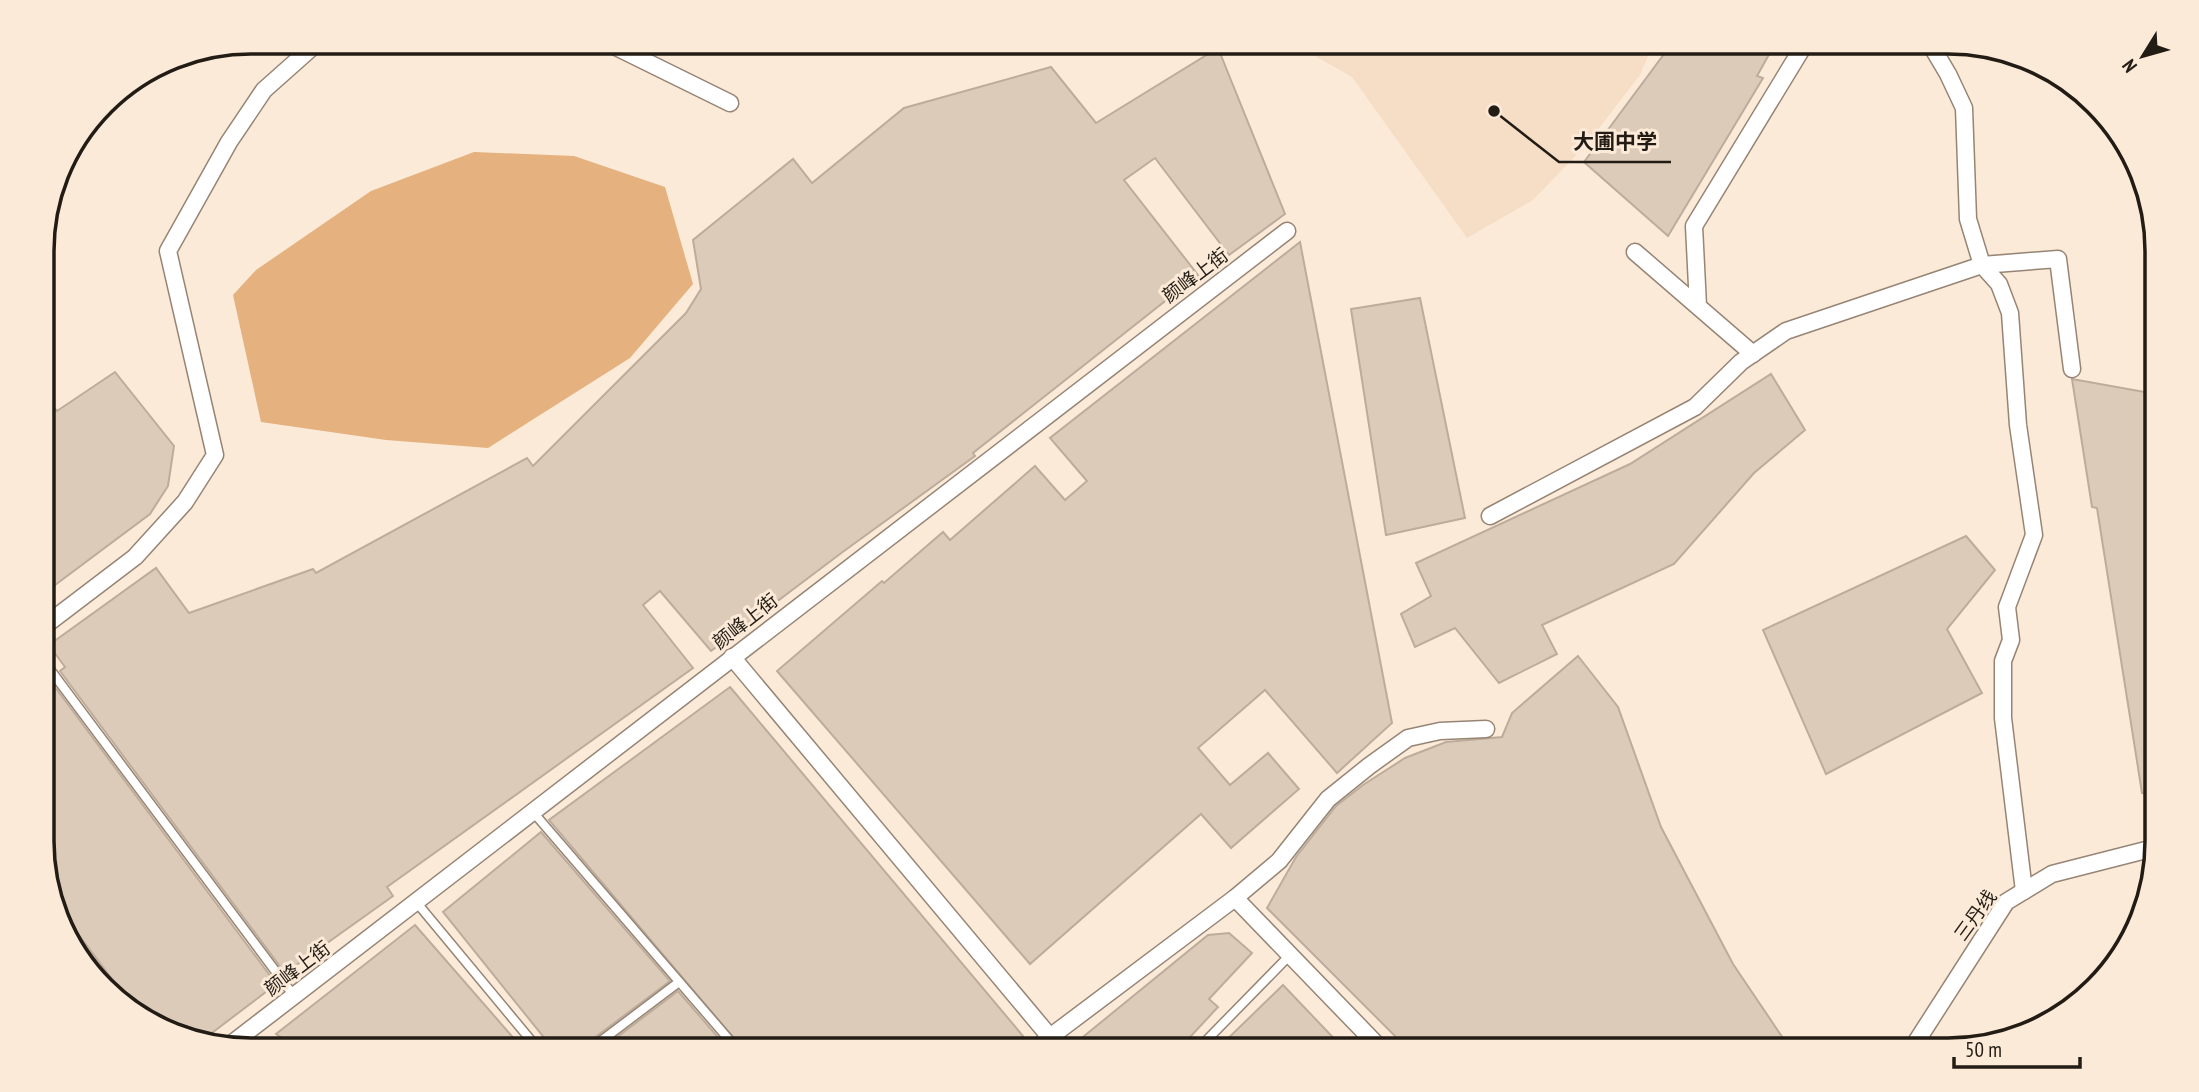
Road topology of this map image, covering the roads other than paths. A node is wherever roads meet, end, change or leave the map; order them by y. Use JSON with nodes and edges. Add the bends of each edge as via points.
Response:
{"nodes":[{"id":1,"x":1799,"y":54,"type":"edge"},
{"id":2,"x":1936,"y":54,"type":"edge"},
{"id":3,"x":303,"y":55,"type":"edge"},
{"id":4,"x":632,"y":55,"type":"edge"},
{"id":5,"x":730,"y":103,"type":"dead end"},
{"id":6,"x":1287,"y":231,"type":"dead end"},
{"id":7,"x":1635,"y":252,"type":"dead end"},
{"id":8,"x":1982,"y":265,"type":"junction"},
{"id":9,"x":1698,"y":306,"type":"junction"},
{"id":10,"x":1753,"y":354,"type":"junction"},
{"id":11,"x":2073,"y":369,"type":"dead end"},
{"id":12,"x":1490,"y":516,"type":"dead end"},
{"id":13,"x":54,"y":618,"type":"edge"},
{"id":14,"x":732,"y":657,"type":"junction"},
{"id":15,"x":54,"y":675,"type":"edge"},
{"id":16,"x":1486,"y":729,"type":"dead end"},
{"id":17,"x":533,"y":813,"type":"junction"},
{"id":18,"x":2144,"y":850,"type":"edge"},
{"id":19,"x":2024,"y":891,"type":"junction"},
{"id":20,"x":1235,"y":898,"type":"junction"},
{"id":21,"x":417,"y":903,"type":"junction"},
{"id":22,"x":1290,"y":955,"type":"junction"},
{"id":23,"x":679,"y":982,"type":"junction"},
{"id":24,"x":294,"y":996,"type":"junction"},
{"id":25,"x":240,"y":1037,"type":"edge"},
{"id":26,"x":1050,"y":1037,"type":"joint"},
{"id":27,"x":1209,"y":1037,"type":"edge"},
{"id":28,"x":1370,"y":1037,"type":"edge"},
{"id":29,"x":1919,"y":1037,"type":"edge"},
{"id":30,"x":529,"y":1038,"type":"edge"},
{"id":31,"x":605,"y":1038,"type":"edge"},
{"id":32,"x":727,"y":1038,"type":"edge"}],
"edges":[{"from":1,"to":9,"type":"street","via":[[1694,226]]},
{"from":2,"to":8,"type":"street","via":[[1964,108],[1968,219]]},
{"from":3,"to":13,"type":"street","via":[[264,90],[168,251],[215,455],[185,502],[135,557]]},
{"from":4,"to":5,"type":"street"},
{"from":6,"to":14,"type":"street","name":"颜峰上街"},
{"from":7,"to":9,"type":"street"},
{"from":8,"to":10,"type":"street","via":[[1786,331]]},
{"from":8,"to":11,"type":"street","via":[[2058,259]]},
{"from":8,"to":19,"type":"street","via":[[1999,284],[2010,313],[2018,425],[2034,535],[2007,607],[2011,640],[2003,661],[2003,718]]},
{"from":9,"to":10,"type":"street"},
{"from":10,"to":12,"type":"street","via":[[1695,407]]},
{"from":14,"to":17,"type":"street","name":"颜峰上街"},
{"from":14,"to":26,"type":"street"},
{"from":15,"to":24,"type":"lane"},
{"from":16,"to":20,"type":"street","via":[[1408,738],[1328,799],[1279,861]]},
{"from":17,"to":21,"type":"street","name":"颜峰上街"},
{"from":17,"to":23,"type":"lane"},
{"from":18,"to":19,"type":"street","name":"三丹线","via":[[2052,874]]},
{"from":19,"to":29,"type":"street","name":"三丹线","via":[[2006,902]]},
{"from":20,"to":22,"type":"street"},
{"from":20,"to":26,"type":"street"},
{"from":21,"to":24,"type":"street","name":"颜峰上街"},
{"from":21,"to":30,"type":"lane"},
{"from":22,"to":27,"type":"lane"},
{"from":22,"to":28,"type":"street"},
{"from":23,"to":31,"type":"lane"},
{"from":23,"to":32,"type":"lane"},
{"from":24,"to":25,"type":"street","name":"颜峰上街"}]}
